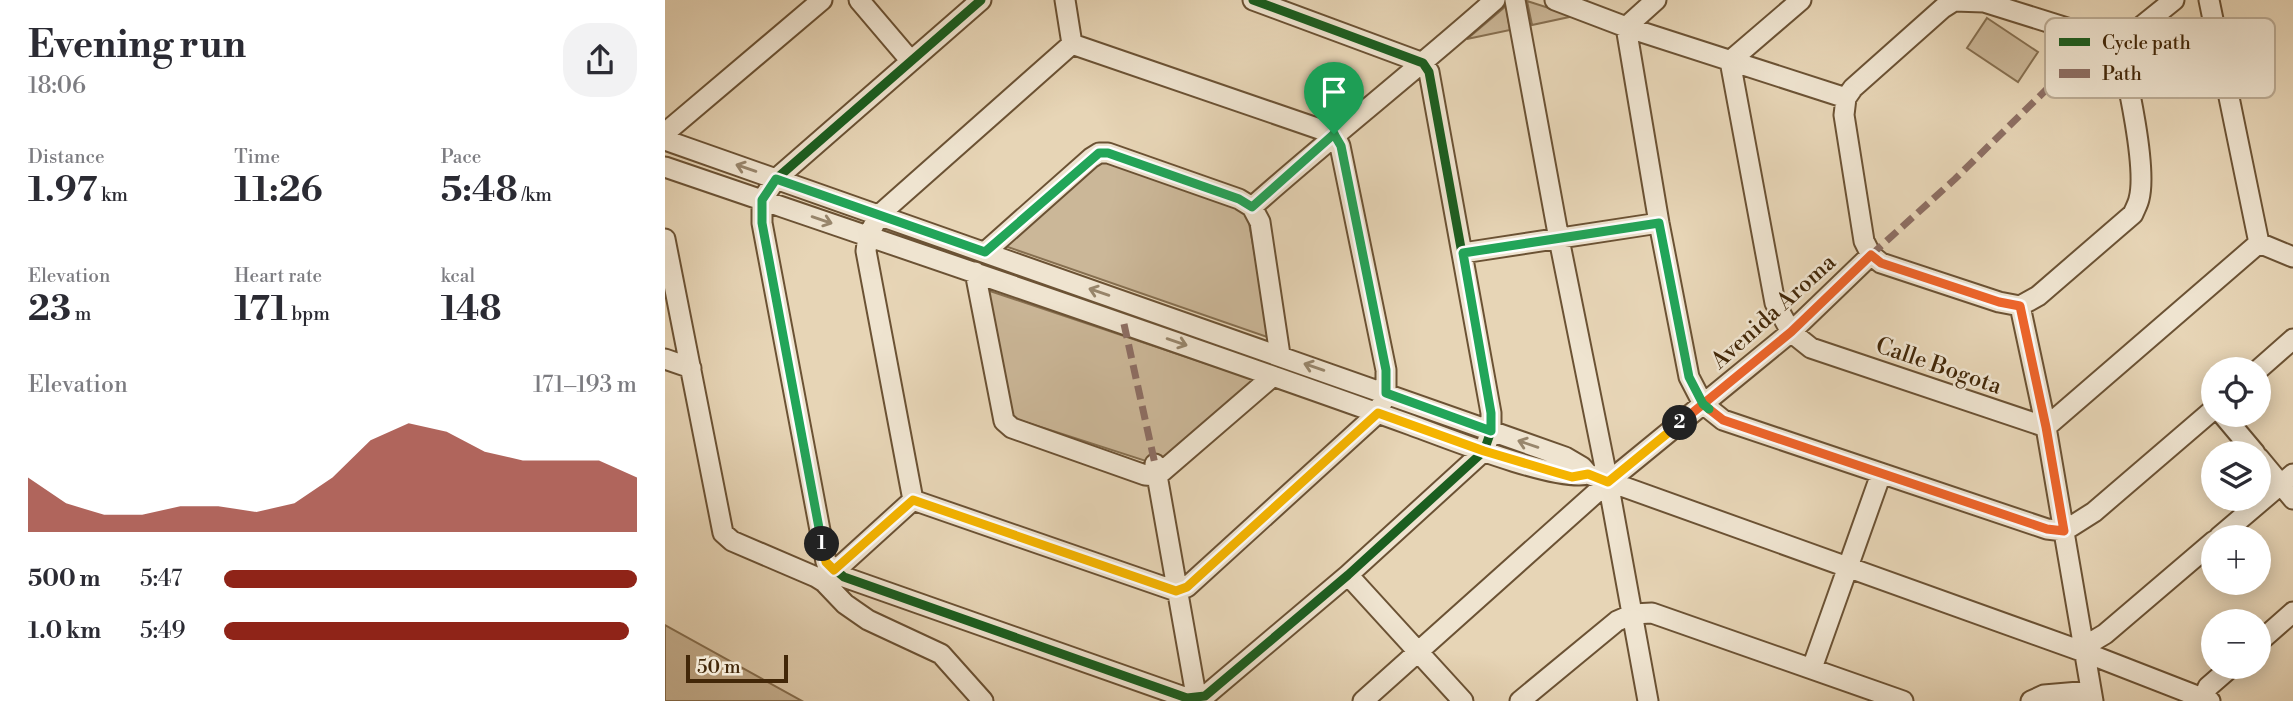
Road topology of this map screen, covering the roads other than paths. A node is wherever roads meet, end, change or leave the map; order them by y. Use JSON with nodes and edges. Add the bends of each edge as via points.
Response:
{"nodes":[{"id":1,"x":823,"y":0,"type":"edge"},
{"id":2,"x":859,"y":0,"type":"edge"},
{"id":3,"x":981,"y":0,"type":"edge"},
{"id":4,"x":1065,"y":0,"type":"edge"},
{"id":5,"x":1253,"y":0,"type":"edge"},
{"id":6,"x":1495,"y":0,"type":"edge"},
{"id":7,"x":1515,"y":0,"type":"edge"},
{"id":8,"x":1555,"y":0,"type":"edge"},
{"id":9,"x":1656,"y":0,"type":"edge"},
{"id":10,"x":1801,"y":0,"type":"edge"},
{"id":11,"x":2174,"y":0,"type":"edge"},
{"id":12,"x":2209,"y":0,"type":"edge"},
{"id":13,"x":2152,"y":18,"type":"edge"},
{"id":14,"x":2213,"y":18,"type":"edge"},
{"id":15,"x":2045,"y":21,"type":"edge"},
{"id":16,"x":1626,"y":27,"type":"junction"},
{"id":17,"x":1072,"y":44,"type":"junction"},
{"id":18,"x":910,"y":60,"type":"junction"},
{"id":19,"x":1730,"y":61,"type":"junction"},
{"id":20,"x":1423,"y":63,"type":"junction"},
{"id":21,"x":2129,"y":98,"type":"edge"},
{"id":22,"x":2229,"y":98,"type":"edge"},
{"id":23,"x":1846,"y":99,"type":"junction"},
{"id":24,"x":665,"y":133,"type":"edge"},
{"id":25,"x":1334,"y":134,"type":"junction"},
{"id":26,"x":665,"y":140,"type":"edge"},
{"id":27,"x":665,"y":167,"type":"edge"},
{"id":28,"x":776,"y":179,"type":"junction"},
{"id":29,"x":762,"y":200,"type":"junction"},
{"id":30,"x":1252,"y":207,"type":"junction"},
{"id":31,"x":879,"y":215,"type":"junction"},
{"id":32,"x":1659,"y":223,"type":"junction"},
{"id":33,"x":868,"y":236,"type":"junction"},
{"id":34,"x":665,"y":239,"type":"edge"},
{"id":35,"x":1559,"y":239,"type":"junction"},
{"id":36,"x":2259,"y":243,"type":"junction"},
{"id":37,"x":985,"y":252,"type":"junction"},
{"id":38,"x":1463,"y":253,"type":"junction"},
{"id":39,"x":1871,"y":255,"type":"junction"},
{"id":40,"x":2293,"y":257,"type":"edge"},
{"id":41,"x":975,"y":272,"type":"junction"},
{"id":42,"x":669,"y":275,"type":"edge"},
{"id":43,"x":2020,"y":306,"type":"junction"},
{"id":44,"x":1791,"y":332,"type":"junction"},
{"id":45,"x":2293,"y":340,"type":"edge"},
{"id":46,"x":1280,"y":355,"type":"junction"},
{"id":47,"x":665,"y":359,"type":"edge"},
{"id":48,"x":2271,"y":359,"type":"edge"},
{"id":49,"x":691,"y":368,"type":"junction"},
{"id":50,"x":1273,"y":376,"type":"junction"},
{"id":51,"x":1386,"y":393,"type":"junction"},
{"id":52,"x":1703,"y":404,"type":"junction"},
{"id":53,"x":1378,"y":413,"type":"junction"},
{"id":54,"x":2201,"y":420,"type":"edge"},
{"id":55,"x":2046,"y":427,"type":"junction"},
{"id":56,"x":2233,"y":427,"type":"edge"},
{"id":57,"x":1491,"y":431,"type":"junction"},
{"id":58,"x":2245,"y":441,"type":"edge"},
{"id":59,"x":1484,"y":451,"type":"junction"},
{"id":60,"x":2271,"y":469,"type":"edge"},
{"id":61,"x":1156,"y":470,"type":"junction"},
{"id":62,"x":1588,"y":474,"type":"junction"},
{"id":63,"x":1881,"y":474,"type":"junction"},
{"id":64,"x":1608,"y":482,"type":"junction"},
{"id":65,"x":2289,"y":486,"type":"edge"},
{"id":66,"x":913,"y":500,"type":"junction"},
{"id":67,"x":2235,"y":525,"type":"edge"},
{"id":68,"x":2064,"y":531,"type":"junction"},
{"id":69,"x":2201,"y":552,"type":"edge"},
{"id":70,"x":1848,"y":568,"type":"junction"},
{"id":71,"x":1348,"y":575,"type":"junction"},
{"id":72,"x":829,"y":576,"type":"junction"},
{"id":73,"x":1176,"y":591,"type":"junction"},
{"id":74,"x":2293,"y":612,"type":"edge"},
{"id":75,"x":1633,"y":614,"type":"junction"},
{"id":76,"x":2271,"y":631,"type":"edge"},
{"id":77,"x":2084,"y":647,"type":"junction"},
{"id":78,"x":1418,"y":651,"type":"junction"},
{"id":79,"x":1812,"y":668,"type":"junction"},
{"id":80,"x":2217,"y":679,"type":"edge"},
{"id":81,"x":2092,"y":696,"type":"edge"},
{"id":82,"x":1197,"y":699,"type":"edge"},
{"id":83,"x":2205,"y":700,"type":"edge"},
{"id":84,"x":983,"y":701,"type":"edge"},
{"id":85,"x":1363,"y":701,"type":"edge"},
{"id":86,"x":1463,"y":701,"type":"edge"},
{"id":87,"x":1520,"y":701,"type":"edge"},
{"id":88,"x":1649,"y":701,"type":"edge"},
{"id":89,"x":1903,"y":701,"type":"edge"},
{"id":90,"x":2031,"y":701,"type":"edge"}],
"edges":[{"from":1,"to":24,"type":"street"},
{"from":2,"to":18,"type":"street"},
{"from":3,"to":18,"type":"street"},
{"from":4,"to":17,"type":"street"},
{"from":5,"to":20,"type":"street"},
{"from":6,"to":20,"type":"street"},
{"from":7,"to":35,"type":"street"},
{"from":8,"to":16,"type":"street"},
{"from":9,"to":16,"type":"street"},
{"from":10,"to":19,"type":"street"},
{"from":11,"to":13,"type":"street"},
{"from":12,"to":14,"type":"street"},
{"from":15,"to":23,"type":"street","via":[[1984,2],[1954,1]]},
{"from":16,"to":19,"type":"street"},
{"from":16,"to":32,"type":"street"},
{"from":17,"to":25,"type":"street"},
{"from":17,"to":31,"type":"street"},
{"from":18,"to":28,"type":"street"},
{"from":19,"to":23,"type":"street"},
{"from":19,"to":44,"type":"street","name":"Calle Bogota","via":[[1775,303]]},
{"from":20,"to":25,"type":"street"},
{"from":20,"to":38,"type":"street","via":[[1429,72]]},
{"from":21,"to":43,"type":"street","via":[[2139,155],[2139,199],[2133,214],[2038,296]]},
{"from":22,"to":36,"type":"street"},
{"from":23,"to":39,"type":"street","via":[[1844,115],[1864,241]]},
{"from":25,"to":30,"type":"street"},
{"from":25,"to":51,"type":"street","via":[[1341,146],[1384,357]]},
{"from":28,"to":26,"type":"street","one_way":true},
{"from":27,"to":29,"type":"street"},
{"from":28,"to":29,"type":"street"},
{"from":28,"to":31,"type":"street"},
{"from":29,"to":33,"type":"street","one_way":true},
{"from":29,"to":72,"type":"street","via":[[762,223]]},
{"from":30,"to":37,"type":"street","via":[[1099,153]]},
{"from":30,"to":46,"type":"street","via":[[1260,222]]},
{"from":31,"to":33,"type":"street"},
{"from":31,"to":37,"type":"street"},
{"from":32,"to":35,"type":"street"},
{"from":32,"to":52,"type":"street","via":[[1689,377]]},
{"from":33,"to":41,"type":"street"},
{"from":33,"to":66,"type":"street","via":[[866,251]]},
{"from":34,"to":42,"type":"street"},
{"from":35,"to":38,"type":"street"},
{"from":35,"to":64,"type":"street"},
{"from":36,"to":40,"type":"street"},
{"from":36,"to":55,"type":"street"},
{"from":46,"to":37,"type":"street","one_way":true},
{"from":38,"to":57,"type":"street"},
{"from":39,"to":43,"type":"street","via":[[1881,263]]},
{"from":39,"to":44,"type":"street","name":"Avenida Aroma"},
{"from":41,"to":50,"type":"street","one_way":true},
{"from":41,"to":61,"type":"street","via":[[1004,421],[1012,428],[1145,475]]},
{"from":42,"to":49,"type":"street"},
{"from":43,"to":55,"type":"street"},
{"from":44,"to":52,"type":"street","name":"Avenida Aroma"},
{"from":44,"to":55,"type":"street","name":"Calle Bogota","via":[[1811,348]]},
{"from":45,"to":48,"type":"street"},
{"from":51,"to":46,"type":"street","one_way":true},
{"from":47,"to":49,"type":"street"},
{"from":49,"to":72,"type":"street","via":[[723,533],[732,541]]},
{"from":50,"to":53,"type":"street"},
{"from":50,"to":61,"type":"street"},
{"from":51,"to":53,"type":"street"},
{"from":51,"to":57,"type":"street"},
{"from":52,"to":63,"type":"street","via":[[1723,420]]},
{"from":52,"to":64,"type":"street","name":"Avenida Aroma"},
{"from":53,"to":59,"type":"street"},
{"from":53,"to":73,"type":"street","via":[[1187,587]]},
{"from":54,"to":68,"type":"street","via":[[2094,512]]},
{"from":55,"to":68,"type":"street"},
{"from":56,"to":58,"type":"street"},
{"from":57,"to":59,"type":"street"},
{"from":62,"to":57,"type":"street","one_way":true,"via":[[1565,457]]},
{"from":59,"to":62,"type":"street","via":[[1572,477]]},
{"from":59,"to":71,"type":"street"},
{"from":60,"to":65,"type":"street"},
{"from":61,"to":73,"type":"street"},
{"from":62,"to":64,"type":"street"},
{"from":63,"to":68,"type":"street"},
{"from":63,"to":70,"type":"street"},
{"from":64,"to":70,"type":"street"},
{"from":64,"to":75,"type":"street"},
{"from":64,"to":78,"type":"street","name":"Avenida Aroma"},
{"from":65,"to":67,"type":"street"},
{"from":66,"to":72,"type":"street"},
{"from":66,"to":73,"type":"street"},
{"from":68,"to":77,"type":"street"},
{"from":69,"to":77,"type":"street"},
{"from":70,"to":77,"type":"street"},
{"from":70,"to":79,"type":"street"},
{"from":71,"to":78,"type":"street"},
{"from":71,"to":82,"type":"street"},
{"from":72,"to":82,"type":"street","via":[[844,577]]},
{"from":72,"to":84,"type":"street","via":[[845,604],[868,620],[941,654]]},
{"from":73,"to":82,"type":"street"},
{"from":74,"to":76,"type":"street"},
{"from":75,"to":79,"type":"street","via":[[1652,613]]},
{"from":75,"to":87,"type":"street","via":[[1617,621]]},
{"from":75,"to":88,"type":"street"},
{"from":77,"to":81,"type":"street"},
{"from":77,"to":83,"type":"street"},
{"from":78,"to":85,"type":"street","name":"Avenida Aroma"},
{"from":78,"to":86,"type":"street"},
{"from":79,"to":89,"type":"street"},
{"from":80,"to":83,"type":"street","via":[[2208,687]]},
{"from":81,"to":90,"type":"street","via":[[2044,695]]}]}
